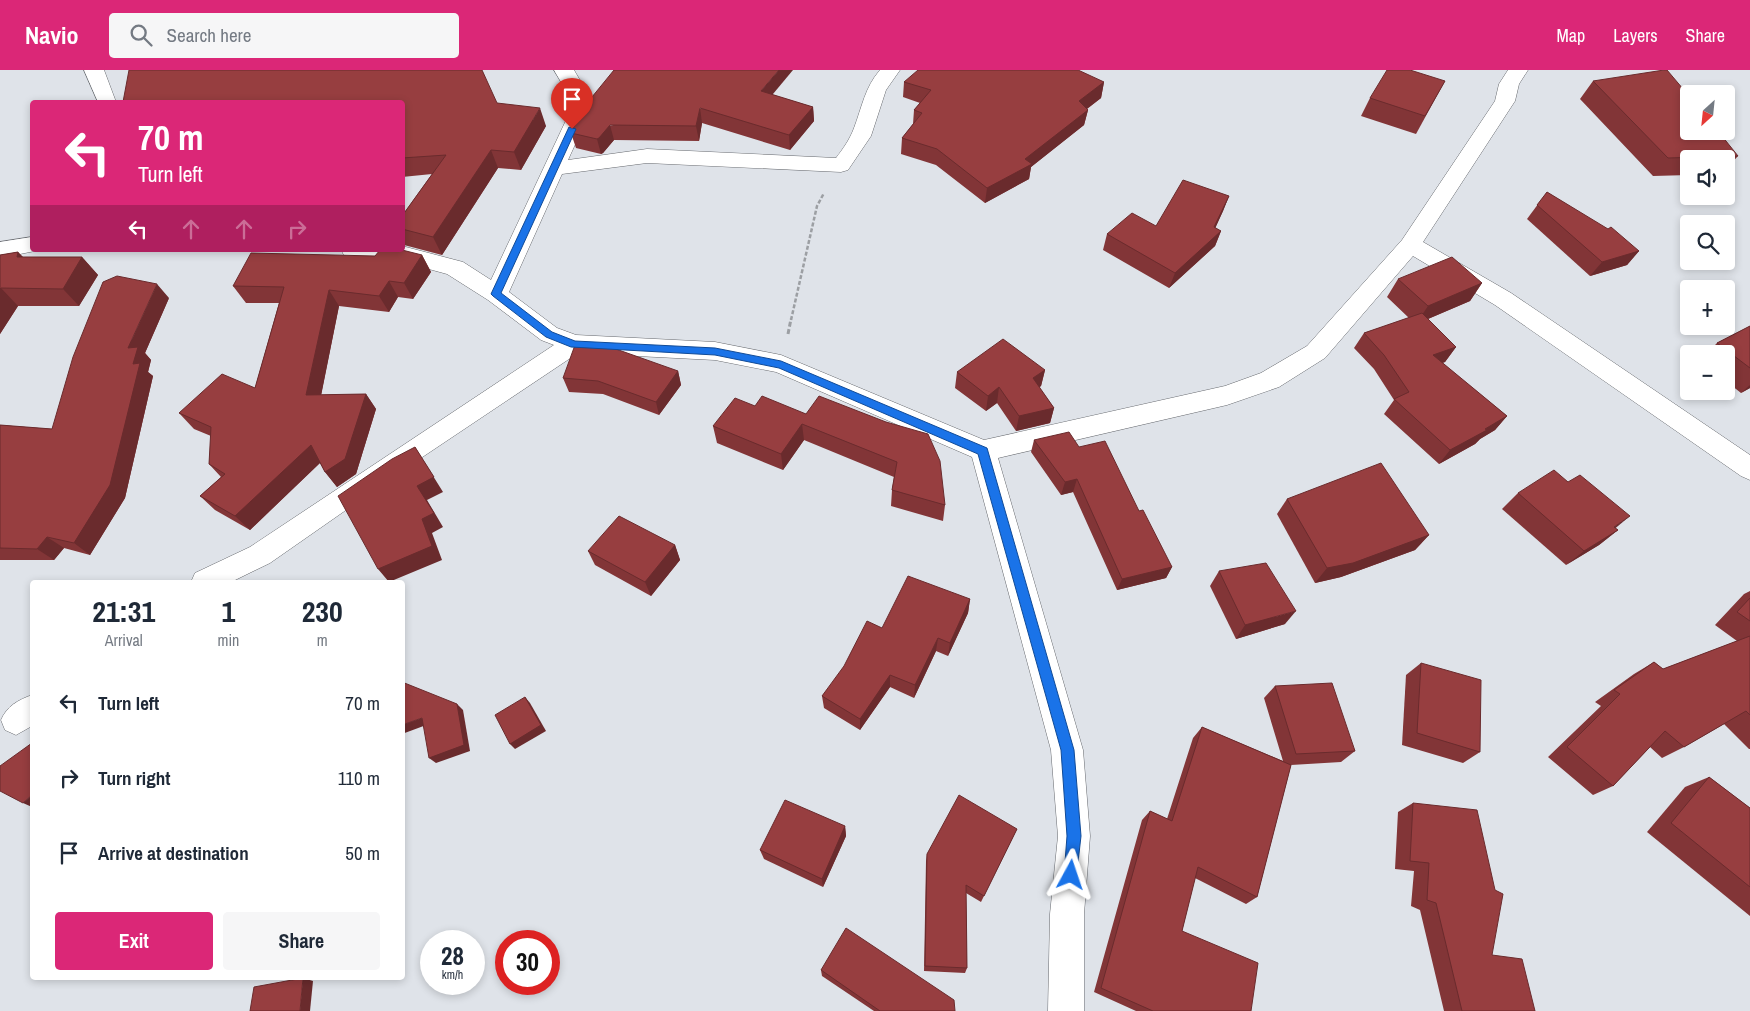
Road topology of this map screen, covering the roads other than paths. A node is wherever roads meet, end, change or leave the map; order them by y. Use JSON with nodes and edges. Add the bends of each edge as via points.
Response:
{"nodes":[{"id":1,"x":94,"y":70,"type":"edge"},
{"id":2,"x":564,"y":70,"type":"edge"},
{"id":3,"x":890,"y":70,"type":"edge"},
{"id":4,"x":1518,"y":70,"type":"edge"},
{"id":5,"x":105,"y":100,"type":"edge"},
{"id":6,"x":554,"y":169,"type":"junction"},
{"id":7,"x":30,"y":245,"type":"edge"},
{"id":8,"x":1410,"y":245,"type":"junction"},
{"id":9,"x":0,"y":250,"type":"edge"},
{"id":10,"x":396,"y":252,"type":"edge"},
{"id":11,"x":496,"y":294,"type":"junction"},
{"id":12,"x":574,"y":344,"type":"junction"},
{"id":13,"x":983,"y":451,"type":"junction"},
{"id":14,"x":1750,"y":469,"type":"edge"},
{"id":15,"x":209,"y":580,"type":"edge"},
{"id":16,"x":1066,"y":1011,"type":"edge"}],
"edges":[{"from":1,"to":5,"type":"street"},
{"from":2,"to":6,"type":"street","via":[[578,94],[578,116]]},
{"from":3,"to":6,"type":"street","via":[[875,90],[860,139],[841,165],[647,156]]},
{"from":4,"to":8,"type":"street","via":[[1509,84],[1506,101]]},
{"from":6,"to":11,"type":"street"},
{"from":7,"to":9,"type":"street"},
{"from":8,"to":13,"type":"street","via":[[1316,352],[1270,380],[1227,395]]},
{"from":8,"to":14,"type":"street","via":[[1503,299]]},
{"from":10,"to":11,"type":"street","via":[[455,268]]},
{"from":11,"to":12,"type":"street","via":[[549,334]]},
{"from":12,"to":13,"type":"street","via":[[715,352],[781,364]]},
{"from":12,"to":15,"type":"street","via":[[260,555]]},
{"from":13,"to":16,"type":"street","via":[[1067,750],[1074,836],[1067,914]]}]}
